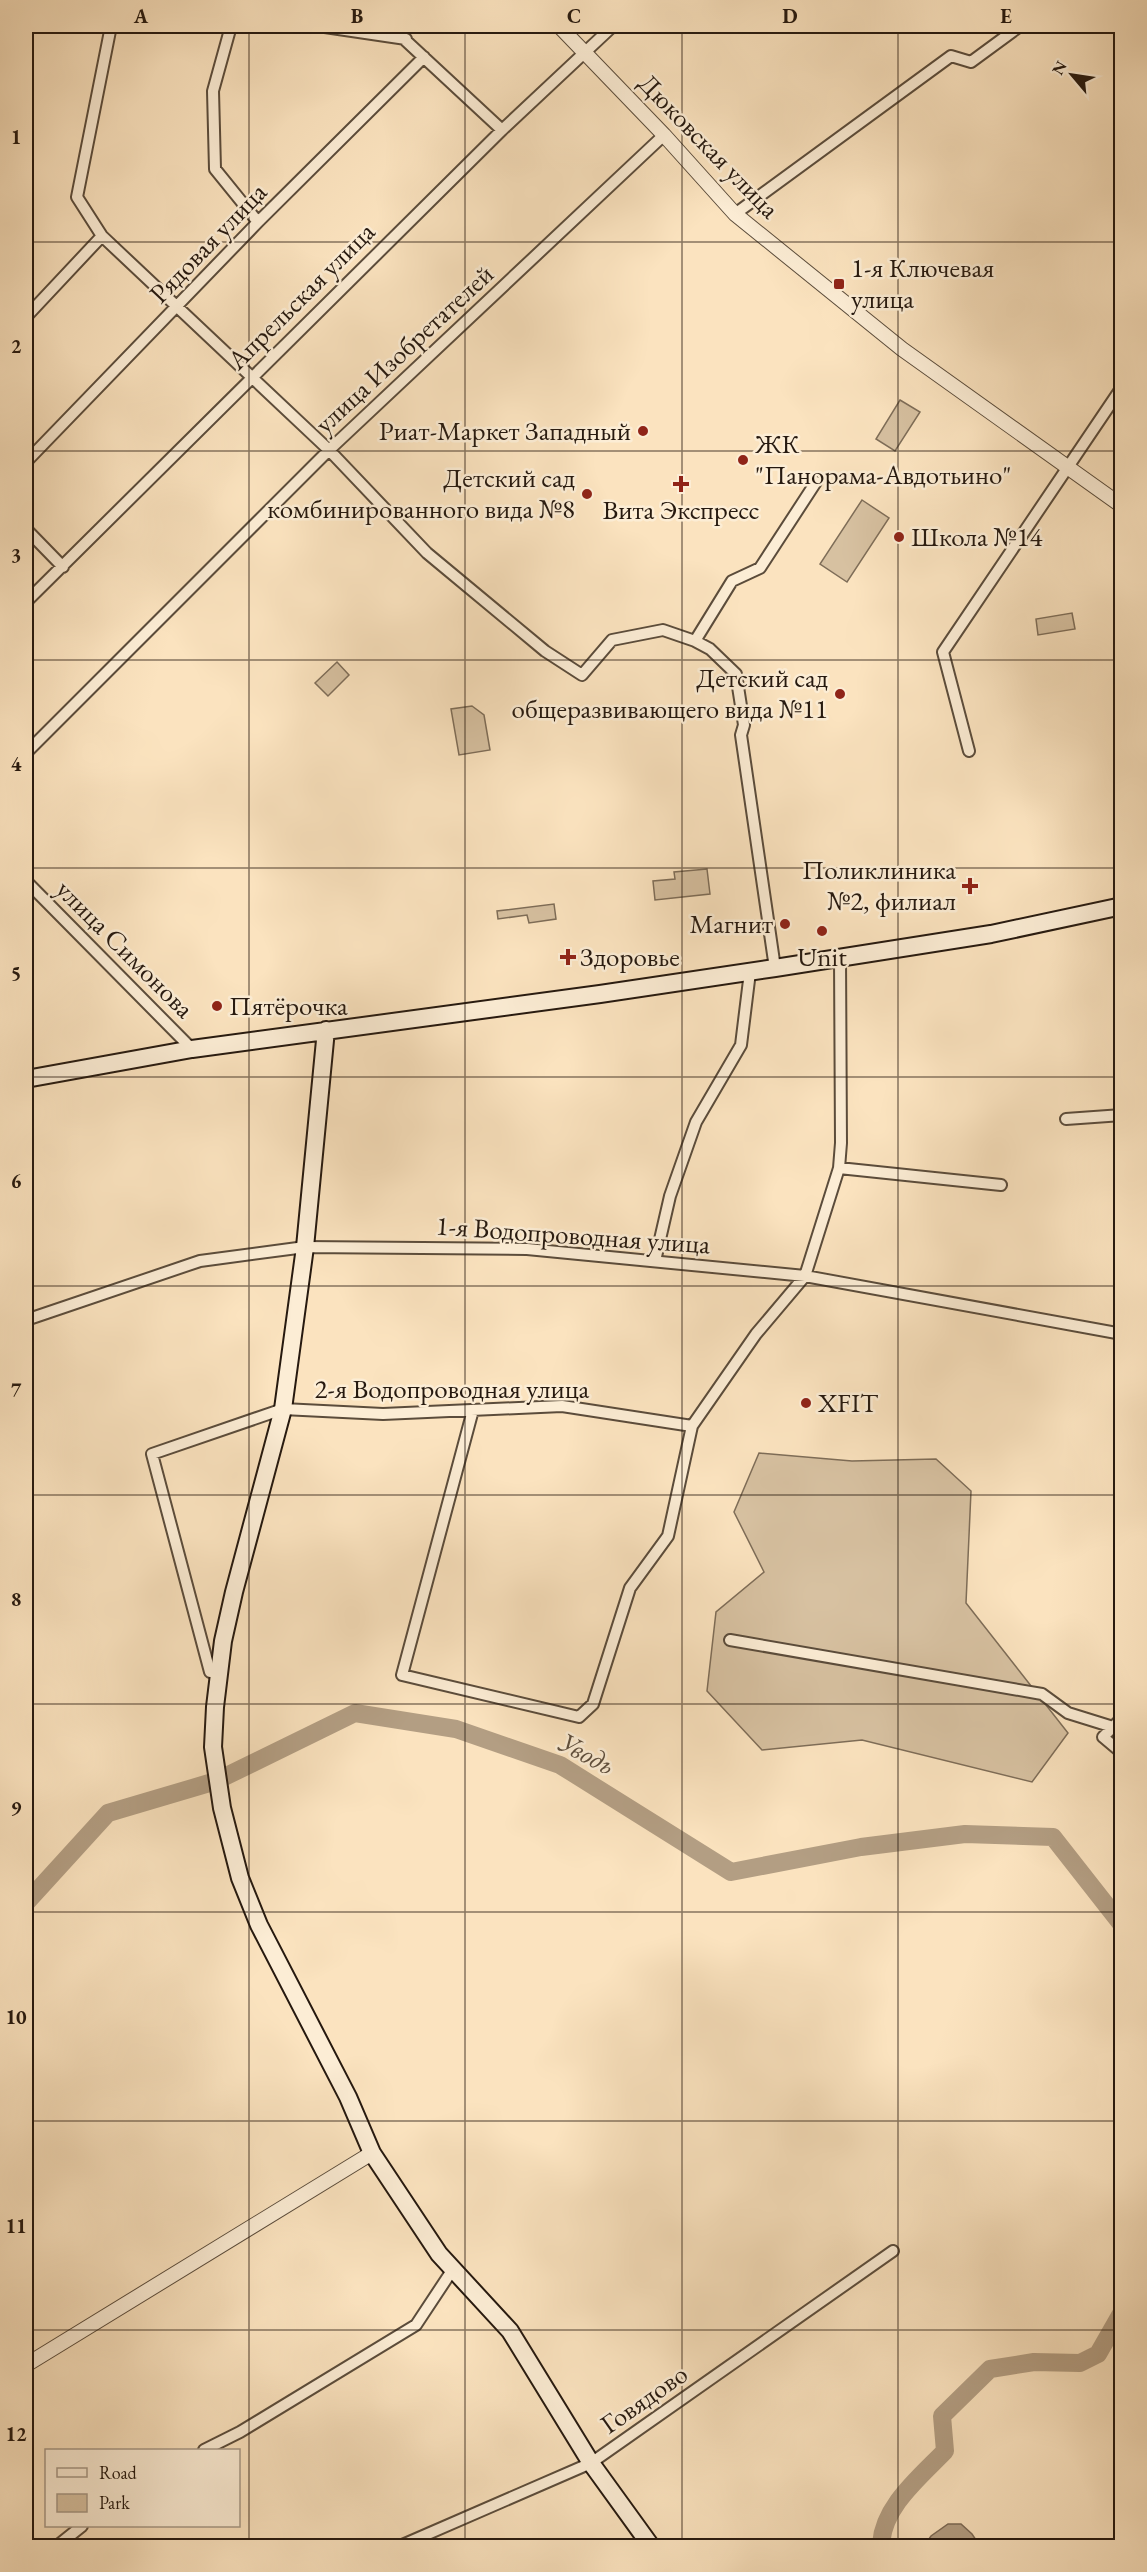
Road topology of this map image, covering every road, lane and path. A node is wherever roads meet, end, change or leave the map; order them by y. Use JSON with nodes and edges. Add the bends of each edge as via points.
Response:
{"nodes":[{"id":1,"x":111,"y":26,"type":"edge"},
{"id":2,"x":231,"y":26,"type":"edge"},
{"id":3,"x":318,"y":26,"type":"edge"},
{"id":4,"x":390,"y":26,"type":"edge"},
{"id":5,"x":559,"y":26,"type":"edge"},
{"id":6,"x":612,"y":26,"type":"edge"},
{"id":7,"x":1020,"y":26,"type":"edge"},
{"id":8,"x":407,"y":39,"type":"junction"},
{"id":9,"x":585,"y":53,"type":"junction"},
{"id":10,"x":424,"y":57,"type":"junction"},
{"id":11,"x":502,"y":130,"type":"junction"},
{"id":12,"x":664,"y":135,"type":"junction"},
{"id":13,"x":735,"y":214,"type":"junction"},
{"id":14,"x":258,"y":222,"type":"junction"},
{"id":15,"x":102,"y":237,"type":"junction"},
{"id":16,"x":176,"y":308,"type":"junction"},
{"id":17,"x":26,"y":317,"type":"edge"},
{"id":18,"x":251,"y":376,"type":"junction"},
{"id":19,"x":1122,"y":387,"type":"edge"},
{"id":20,"x":328,"y":450,"type":"junction"},
{"id":21,"x":26,"y":462,"type":"edge"},
{"id":22,"x":1066,"y":468,"type":"junction"},
{"id":23,"x":816,"y":482,"type":"dead end"},
{"id":24,"x":1122,"y":506,"type":"edge"},
{"id":25,"x":26,"y":529,"type":"edge"},
{"id":26,"x":63,"y":567,"type":"junction"},
{"id":27,"x":26,"y":602,"type":"edge"},
{"id":28,"x":695,"y":641,"type":"junction"},
{"id":29,"x":969,"y":751,"type":"dead end"},
{"id":30,"x":26,"y":753,"type":"edge"},
{"id":31,"x":26,"y":880,"type":"edge"},
{"id":32,"x":1122,"y":906,"type":"edge"},
{"id":33,"x":840,"y":958,"type":"junction"},
{"id":34,"x":775,"y":968,"type":"junction"},
{"id":35,"x":750,"y":972,"type":"junction"},
{"id":36,"x":326,"y":1030,"type":"junction"},
{"id":37,"x":192,"y":1049,"type":"junction"},
{"id":38,"x":26,"y":1079,"type":"edge"},
{"id":39,"x":1122,"y":1115,"type":"edge"},
{"id":40,"x":1066,"y":1119,"type":"dead end"},
{"id":41,"x":839,"y":1168,"type":"junction"},
{"id":42,"x":1001,"y":1185,"type":"dead end"},
{"id":43,"x":305,"y":1247,"type":"junction"},
{"id":44,"x":655,"y":1261,"type":"junction"},
{"id":45,"x":805,"y":1276,"type":"junction"},
{"id":46,"x":26,"y":1320,"type":"edge"},
{"id":47,"x":1122,"y":1334,"type":"edge"},
{"id":48,"x":283,"y":1409,"type":"junction"},
{"id":49,"x":473,"y":1410,"type":"junction"},
{"id":50,"x":692,"y":1426,"type":"junction"},
{"id":51,"x":730,"y":1640,"type":"dead end"},
{"id":52,"x":210,"y":1672,"type":"dead end"},
{"id":53,"x":1122,"y":1718,"type":"edge"},
{"id":54,"x":1113,"y":1727,"type":"junction"},
{"id":55,"x":1122,"y":1754,"type":"edge"},
{"id":56,"x":372,"y":2153,"type":"junction"},
{"id":57,"x":893,"y":2251,"type":"dead end"},
{"id":58,"x":453,"y":2269,"type":"junction"},
{"id":59,"x":26,"y":2365,"type":"edge"},
{"id":60,"x":208,"y":2449,"type":"edge"},
{"id":61,"x":591,"y":2463,"type":"junction"},
{"id":62,"x":81,"y":2527,"type":"edge"},
{"id":63,"x":57,"y":2547,"type":"edge"},
{"id":64,"x":400,"y":2547,"type":"edge"},
{"id":65,"x":651,"y":2547,"type":"edge"}],
"edges":[{"from":1,"to":15,"type":"street","via":[[77,197]]},
{"from":2,"to":14,"type":"street","via":[[213,91],[215,169]]},
{"from":3,"to":8,"type":"street"},
{"from":4,"to":8,"type":"street"},
{"from":5,"to":9,"type":"street","name":"Дюковская улица"},
{"from":6,"to":9,"type":"street","name":"Апрельская улица"},
{"from":7,"to":13,"type":"street","via":[[971,62],[951,56]]},
{"from":8,"to":10,"type":"street"},
{"from":9,"to":11,"type":"street","name":"Апрельская улица"},
{"from":9,"to":12,"type":"street","name":"Дюковская улица"},
{"from":10,"to":11,"type":"street"},
{"from":10,"to":14,"type":"street","name":"Рядовая улица"},
{"from":11,"to":18,"type":"street","name":"Апрельская улица"},
{"from":12,"to":13,"type":"street","name":"Дюковская улица"},
{"from":12,"to":20,"type":"street","name":"улица Изобретателей"},
{"from":13,"to":22,"type":"street","name":"Дюковская улица","via":[[902,349]]},
{"from":14,"to":16,"type":"street","name":"Рядовая улица"},
{"from":15,"to":16,"type":"street"},
{"from":15,"to":17,"type":"street"},
{"from":16,"to":18,"type":"street"},
{"from":16,"to":21,"type":"street","name":"Рядовая улица"},
{"from":18,"to":20,"type":"street"},
{"from":18,"to":26,"type":"street","name":"Апрельская улица"},
{"from":19,"to":22,"type":"street"},
{"from":20,"to":28,"type":"street","via":[[445,569],[544,651],[582,675],[612,640],[663,630]]},
{"from":20,"to":30,"type":"street","name":"улица Изобретателей"},
{"from":22,"to":24,"type":"street","name":"Дюковская улица"},
{"from":22,"to":29,"type":"street","via":[[943,652]]},
{"from":23,"to":28,"type":"street","via":[[760,568],[732,581]]},
{"from":25,"to":26,"type":"street"},
{"from":26,"to":27,"type":"street","name":"Апрельская улица"},
{"from":28,"to":34,"type":"street","via":[[710,649],[736,674],[744,725],[741,735]]},
{"from":31,"to":37,"type":"street","name":"улица Симонова"},
{"from":32,"to":33,"type":"main road","via":[[991,934]]},
{"from":33,"to":34,"type":"main road"},
{"from":33,"to":41,"type":"street"},
{"from":34,"to":35,"type":"main road"},
{"from":35,"to":36,"type":"main road"},
{"from":35,"to":44,"type":"street","via":[[741,1045],[696,1122],[670,1196]]},
{"from":36,"to":37,"type":"main road"},
{"from":36,"to":43,"type":"main road"},
{"from":37,"to":38,"type":"main road"},
{"from":39,"to":40,"type":"street"},
{"from":41,"to":42,"type":"street"},
{"from":41,"to":45,"type":"street"},
{"from":43,"to":44,"type":"street","name":"1-я Водопроводная улица","via":[[527,1249]]},
{"from":43,"to":46,"type":"street","name":"1-я Водопроводная улица","via":[[200,1261]]},
{"from":43,"to":48,"type":"main road"},
{"from":44,"to":45,"type":"street","name":"1-я Водопроводная улица"},
{"from":45,"to":47,"type":"street","name":"1-я Водопроводная улица"},
{"from":45,"to":50,"type":"street","via":[[756,1334]]},
{"from":48,"to":49,"type":"street","name":"2-я Водопроводная улица","via":[[383,1414]]},
{"from":48,"to":52,"type":"street","via":[[152,1454]]},
{"from":48,"to":56,"type":"main road","via":[[223,1641],[213,1747],[222,1808],[240,1878],[259,1925],[348,2097]]},
{"from":49,"to":50,"type":"street","name":"2-я Водопроводная улица","via":[[562,1406]]},
{"from":49,"to":50,"type":"street","via":[[402,1675],[579,1717],[593,1704],[630,1588],[668,1536]]},
{"from":51,"to":54,"type":"street","via":[[1042,1694],[1068,1713]]},
{"from":53,"to":54,"type":"street"},
{"from":54,"to":55,"type":"street","via":[[1103,1737]]},
{"from":56,"to":58,"type":"main road"},
{"from":56,"to":59,"type":"street"},
{"from":57,"to":61,"type":"street","name":"Говядово"},
{"from":58,"to":60,"type":"street","via":[[416,2325]]},
{"from":58,"to":61,"type":"main road","via":[[510,2331]]},
{"from":61,"to":64,"type":"street","name":"Говядово"},
{"from":61,"to":65,"type":"main road"},
{"from":62,"to":63,"type":"street"}]}
